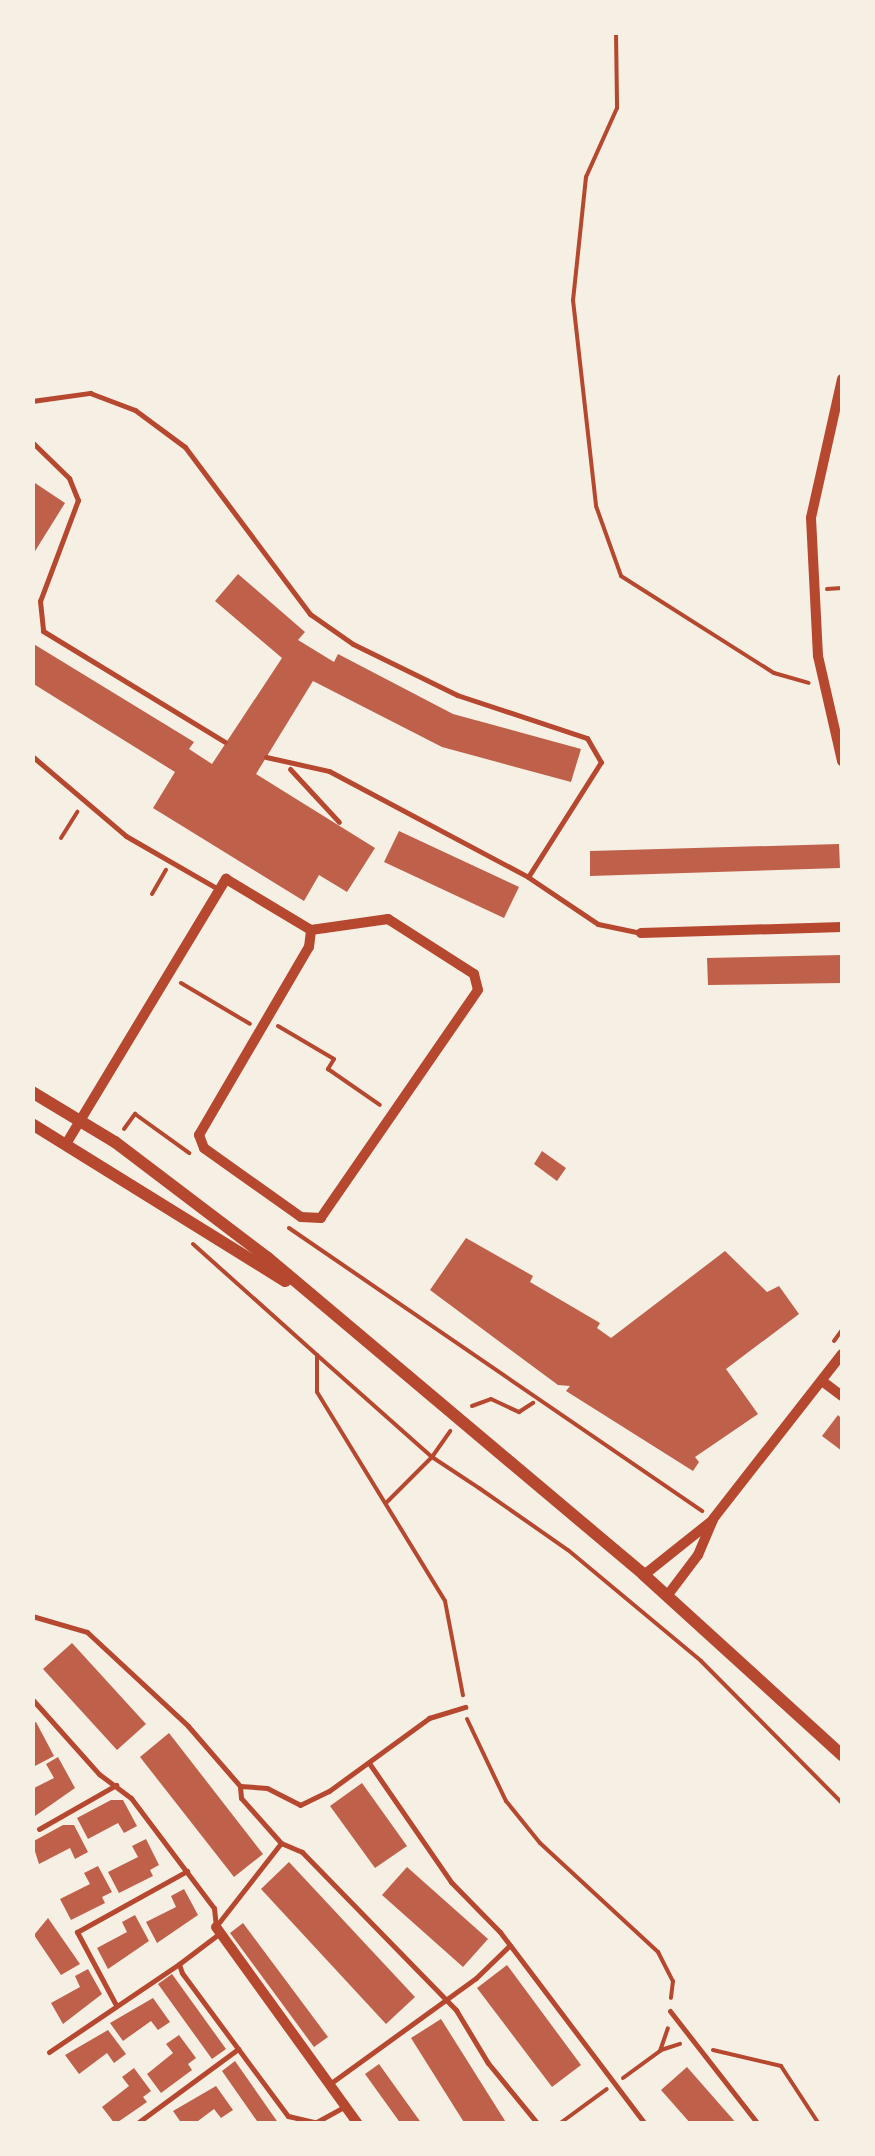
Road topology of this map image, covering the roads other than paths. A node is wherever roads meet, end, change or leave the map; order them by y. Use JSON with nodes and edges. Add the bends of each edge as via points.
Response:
{"nodes":[{"id":1,"x":842,"y":379,"type":"edge"},
{"id":2,"x":32,"y":401,"type":"edge"},
{"id":3,"x":32,"y":442,"type":"edge"},
{"id":4,"x":225,"y":742,"type":"dead end"},
{"id":5,"x":32,"y":756,"type":"edge"},
{"id":6,"x":266,"y":757,"type":"dead end"},
{"id":7,"x":842,"y":761,"type":"edge"},
{"id":8,"x":288,"y":767,"type":"junction"},
{"id":9,"x":339,"y":822,"type":"dead end"},
{"id":10,"x":528,"y":877,"type":"junction"},
{"id":11,"x":220,"y":890,"type":"junction"},
{"id":12,"x":842,"y":927,"type":"edge"},
{"id":13,"x":311,"y":930,"type":"junction"},
{"id":14,"x":641,"y":933,"type":"joint"},
{"id":15,"x":32,"y":1092,"type":"edge"},
{"id":16,"x":80,"y":1120,"type":"junction"},
{"id":17,"x":32,"y":1124,"type":"edge"},
{"id":18,"x":66,"y":1144,"type":"junction"},
{"id":19,"x":325,"y":1306,"type":"junction"},
{"id":20,"x":842,"y":1354,"type":"edge"},
{"id":21,"x":822,"y":1381,"type":"junction"},
{"id":22,"x":842,"y":1396,"type":"edge"},
{"id":23,"x":714,"y":1520,"type":"junction"},
{"id":24,"x":644,"y":1575,"type":"junction"},
{"id":25,"x":667,"y":1596,"type":"junction"},
{"id":26,"x":32,"y":1616,"type":"edge"},
{"id":27,"x":32,"y":1699,"type":"edge"},
{"id":28,"x":465,"y":1708,"type":"road end"},
{"id":29,"x":842,"y":1756,"type":"edge"},
{"id":30,"x":370,"y":1764,"type":"junction"},
{"id":31,"x":116,"y":1785,"type":"junction"},
{"id":32,"x":240,"y":1786,"type":"junction"},
{"id":33,"x":40,"y":1830,"type":"dead end"},
{"id":34,"x":281,"y":1843,"type":"junction"},
{"id":35,"x":187,"y":1871,"type":"junction"},
{"id":36,"x":218,"y":1930,"type":"junction"},
{"id":37,"x":510,"y":1945,"type":"junction"},
{"id":38,"x":179,"y":1964,"type":"junction"},
{"id":39,"x":445,"y":2000,"type":"junction"},
{"id":40,"x":116,"y":2005,"type":"junction"},
{"id":41,"x":670,"y":2011,"type":"road end"},
{"id":42,"x":238,"y":2049,"type":"junction"},
{"id":43,"x":49,"y":2052,"type":"dead end"},
{"id":44,"x":330,"y":2084,"type":"junction"},
{"id":45,"x":346,"y":2106,"type":"junction"},
{"id":46,"x":318,"y":2122,"type":"edge"},
{"id":47,"x":136,"y":2124,"type":"edge"},
{"id":48,"x":358,"y":2124,"type":"edge"},
{"id":49,"x":538,"y":2124,"type":"edge"},
{"id":50,"x":645,"y":2124,"type":"edge"},
{"id":51,"x":758,"y":2124,"type":"edge"}],
"edges":[{"from":1,"to":7,"type":"street","via":[[811,518],[824,682]]},
{"from":2,"to":10,"type":"lane","via":[[90,393],[135,410],[206,472],[310,614],[353,644],[457,695],[587,738],[601,762]]},
{"from":3,"to":4,"type":"lane","via":[[69,478],[78,500],[40,601],[42,631]]},
{"from":5,"to":11,"type":"lane","via":[[83,803]]},
{"from":6,"to":8,"type":"lane"},
{"from":8,"to":9,"type":"lane"},
{"from":8,"to":10,"type":"lane","via":[[329,771]]},
{"from":10,"to":14,"type":"lane","via":[[598,924]]},
{"from":11,"to":13,"type":"street","via":[[226,879]]},
{"from":11,"to":16,"type":"street"},
{"from":12,"to":14,"type":"street"},
{"from":13,"to":13,"type":"street","via":[[309,947],[204,1118],[200,1142],[300,1217],[321,1218],[474,999],[477,980],[388,919]]},
{"from":15,"to":16,"type":"street"},
{"from":16,"to":18,"type":"street"},
{"from":16,"to":19,"type":"street"},
{"from":17,"to":18,"type":"street"},
{"from":18,"to":19,"type":"street"},
{"from":19,"to":24,"type":"street"},
{"from":20,"to":21,"type":"street"},
{"from":21,"to":22,"type":"street"},
{"from":21,"to":23,"type":"street"},
{"from":23,"to":24,"type":"street"},
{"from":23,"to":25,"type":"street"},
{"from":24,"to":25,"type":"street"},
{"from":25,"to":29,"type":"street"},
{"from":26,"to":32,"type":"lane","via":[[87,1632],[188,1726]]},
{"from":27,"to":31,"type":"lane"},
{"from":28,"to":30,"type":"lane","via":[[429,1718]]},
{"from":30,"to":32,"type":"lane","via":[[300,1805],[267,1788]]},
{"from":30,"to":37,"type":"lane","via":[[450,1882]]},
{"from":31,"to":33,"type":"lane"},
{"from":31,"to":35,"type":"lane"},
{"from":32,"to":34,"type":"lane","via":[[241,1798]]},
{"from":34,"to":36,"type":"lane"},
{"from":34,"to":39,"type":"lane","via":[[302,1852]]},
{"from":35,"to":36,"type":"lane","via":[[214,1908]]},
{"from":35,"to":40,"type":"lane","via":[[78,1932]]},
{"from":36,"to":38,"type":"lane"},
{"from":36,"to":44,"type":"street"},
{"from":37,"to":39,"type":"lane"},
{"from":37,"to":50,"type":"lane"},
{"from":38,"to":40,"type":"lane"},
{"from":38,"to":42,"type":"lane"},
{"from":39,"to":44,"type":"lane"},
{"from":39,"to":49,"type":"lane"},
{"from":40,"to":43,"type":"lane"},
{"from":41,"to":51,"type":"lane"},
{"from":42,"to":46,"type":"lane","via":[[288,2116]]},
{"from":42,"to":47,"type":"lane"},
{"from":44,"to":45,"type":"street"},
{"from":45,"to":46,"type":"lane"},
{"from":45,"to":48,"type":"street"}]}
